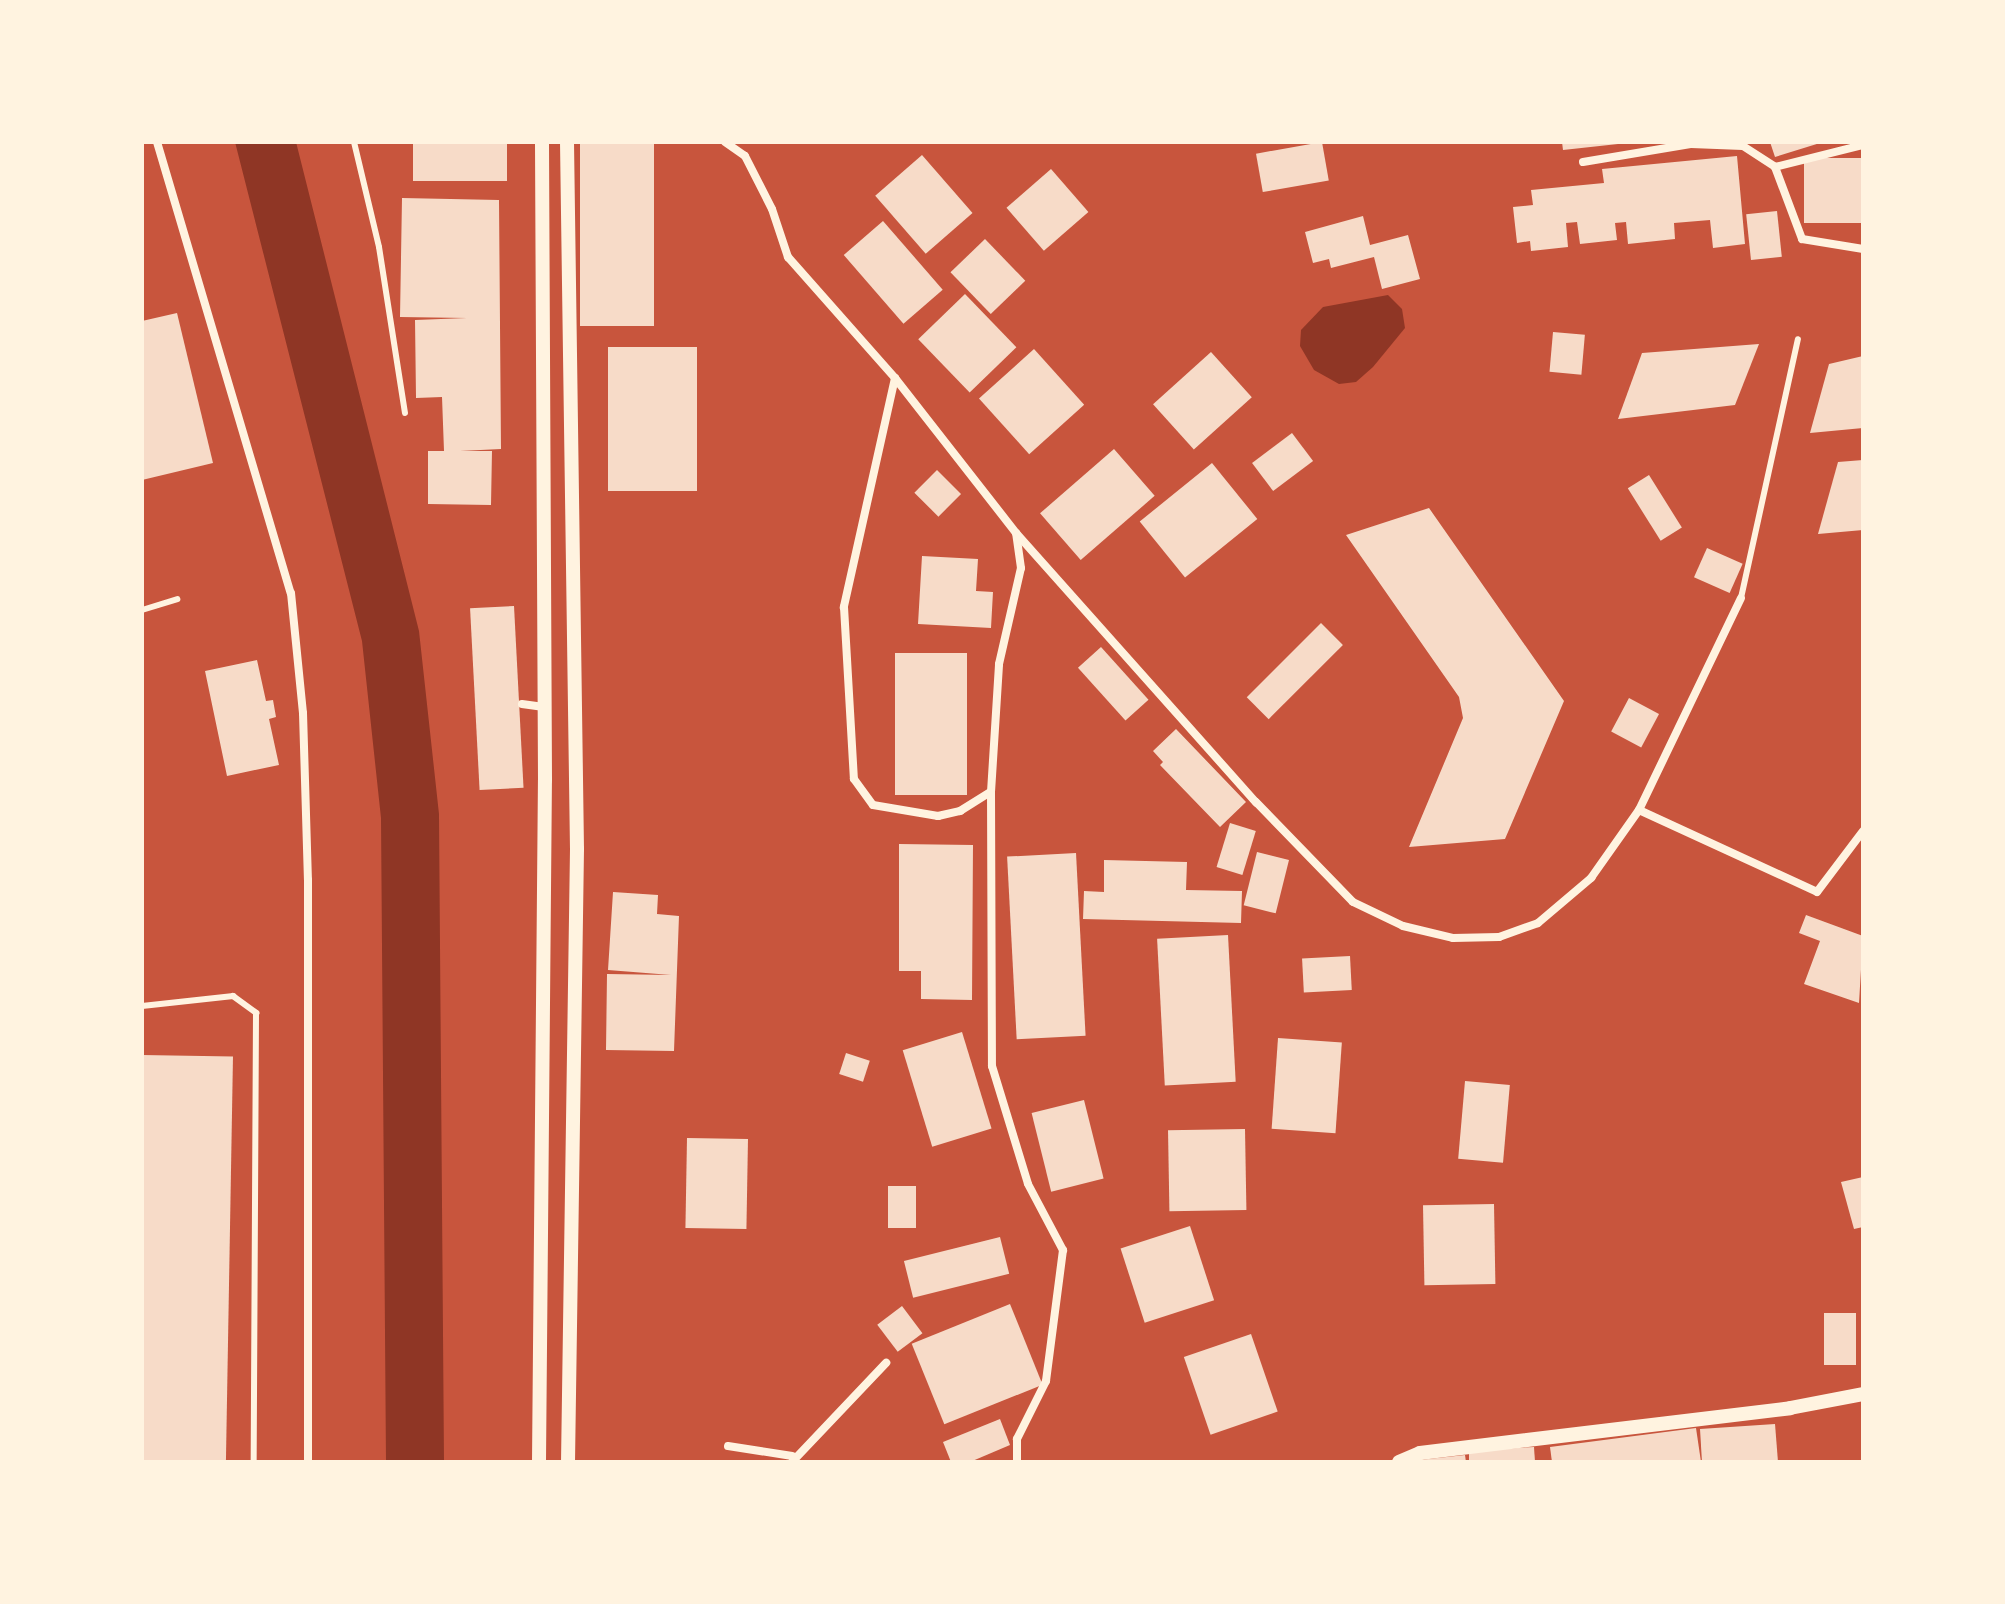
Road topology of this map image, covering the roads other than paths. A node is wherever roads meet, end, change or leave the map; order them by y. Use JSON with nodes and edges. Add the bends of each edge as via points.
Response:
{"nodes":[{"id":1,"x":157,"y":142,"type":"edge"},
{"id":2,"x":354,"y":142,"type":"edge"},
{"id":3,"x":542,"y":142,"type":"edge"},
{"id":4,"x":567,"y":142,"type":"edge"},
{"id":5,"x":725,"y":142,"type":"edge"},
{"id":6,"x":1863,"y":145,"type":"edge"},
{"id":7,"x":1583,"y":162,"type":"dead end"},
{"id":8,"x":1775,"y":167,"type":"junction"},
{"id":9,"x":1863,"y":249,"type":"edge"},
{"id":10,"x":1798,"y":339,"type":"dead end"},
{"id":11,"x":895,"y":378,"type":"junction"},
{"id":12,"x":405,"y":413,"type":"dead end"},
{"id":13,"x":1016,"y":533,"type":"junction"},
{"id":14,"x":1741,"y":598,"type":"joint"},
{"id":15,"x":177,"y":599,"type":"dead end"},
{"id":16,"x":142,"y":610,"type":"edge"},
{"id":17,"x":522,"y":704,"type":"dead end"},
{"id":18,"x":544,"y":707,"type":"junction"},
{"id":19,"x":991,"y":792,"type":"junction"},
{"id":20,"x":1639,"y":810,"type":"junction"},
{"id":21,"x":1863,"y":831,"type":"edge"},
{"id":22,"x":142,"y":1006,"type":"edge"},
{"id":23,"x":886,"y":1363,"type":"dead end"},
{"id":24,"x":1863,"y":1394,"type":"edge"},
{"id":25,"x":728,"y":1446,"type":"dead end"},
{"id":26,"x":792,"y":1459,"type":"edge"},
{"id":27,"x":254,"y":1462,"type":"edge"},
{"id":28,"x":308,"y":1462,"type":"edge"},
{"id":29,"x":539,"y":1462,"type":"edge"},
{"id":30,"x":568,"y":1462,"type":"edge"},
{"id":31,"x":1017,"y":1462,"type":"edge"},
{"id":32,"x":1399,"y":1462,"type":"edge"}],
"edges":[{"from":1,"to":28,"type":"street","via":[[291,593],[303,713],[308,880]]},
{"from":2,"to":12,"type":"lane","via":[[379,247]]},
{"from":3,"to":18,"type":"street"},
{"from":4,"to":30,"type":"street","via":[[577,849]]},
{"from":5,"to":11,"type":"street","via":[[745,156],[772,209],[788,257]]},
{"from":6,"to":8,"type":"street"},
{"from":7,"to":8,"type":"street","via":[[1691,144],[1743,146]]},
{"from":8,"to":9,"type":"street","via":[[1802,239]]},
{"from":10,"to":14,"type":"lane"},
{"from":11,"to":13,"type":"street"},
{"from":11,"to":19,"type":"street","via":[[844,607],[854,779],[873,805],[925,814],[960,811]]},
{"from":13,"to":19,"type":"street","via":[[1021,568],[999,664]]},
{"from":13,"to":20,"type":"street","via":[[1256,802],[1353,902],[1403,926],[1453,938],[1499,937],[1538,923],[1591,878]]},
{"from":14,"to":20,"type":"street"},
{"from":15,"to":16,"type":"lane"},
{"from":17,"to":18,"type":"street"},
{"from":18,"to":29,"type":"street"},
{"from":19,"to":31,"type":"street","via":[[992,1066],[1028,1184],[1063,1250],[1046,1381],[1017,1439]]},
{"from":20,"to":21,"type":"street","via":[[1817,892]]},
{"from":22,"to":27,"type":"lane","via":[[233,996],[256,1013]]},
{"from":23,"to":26,"type":"street"},
{"from":24,"to":32,"type":"street","via":[[1790,1408],[1420,1453]]},
{"from":25,"to":26,"type":"street"}]}
